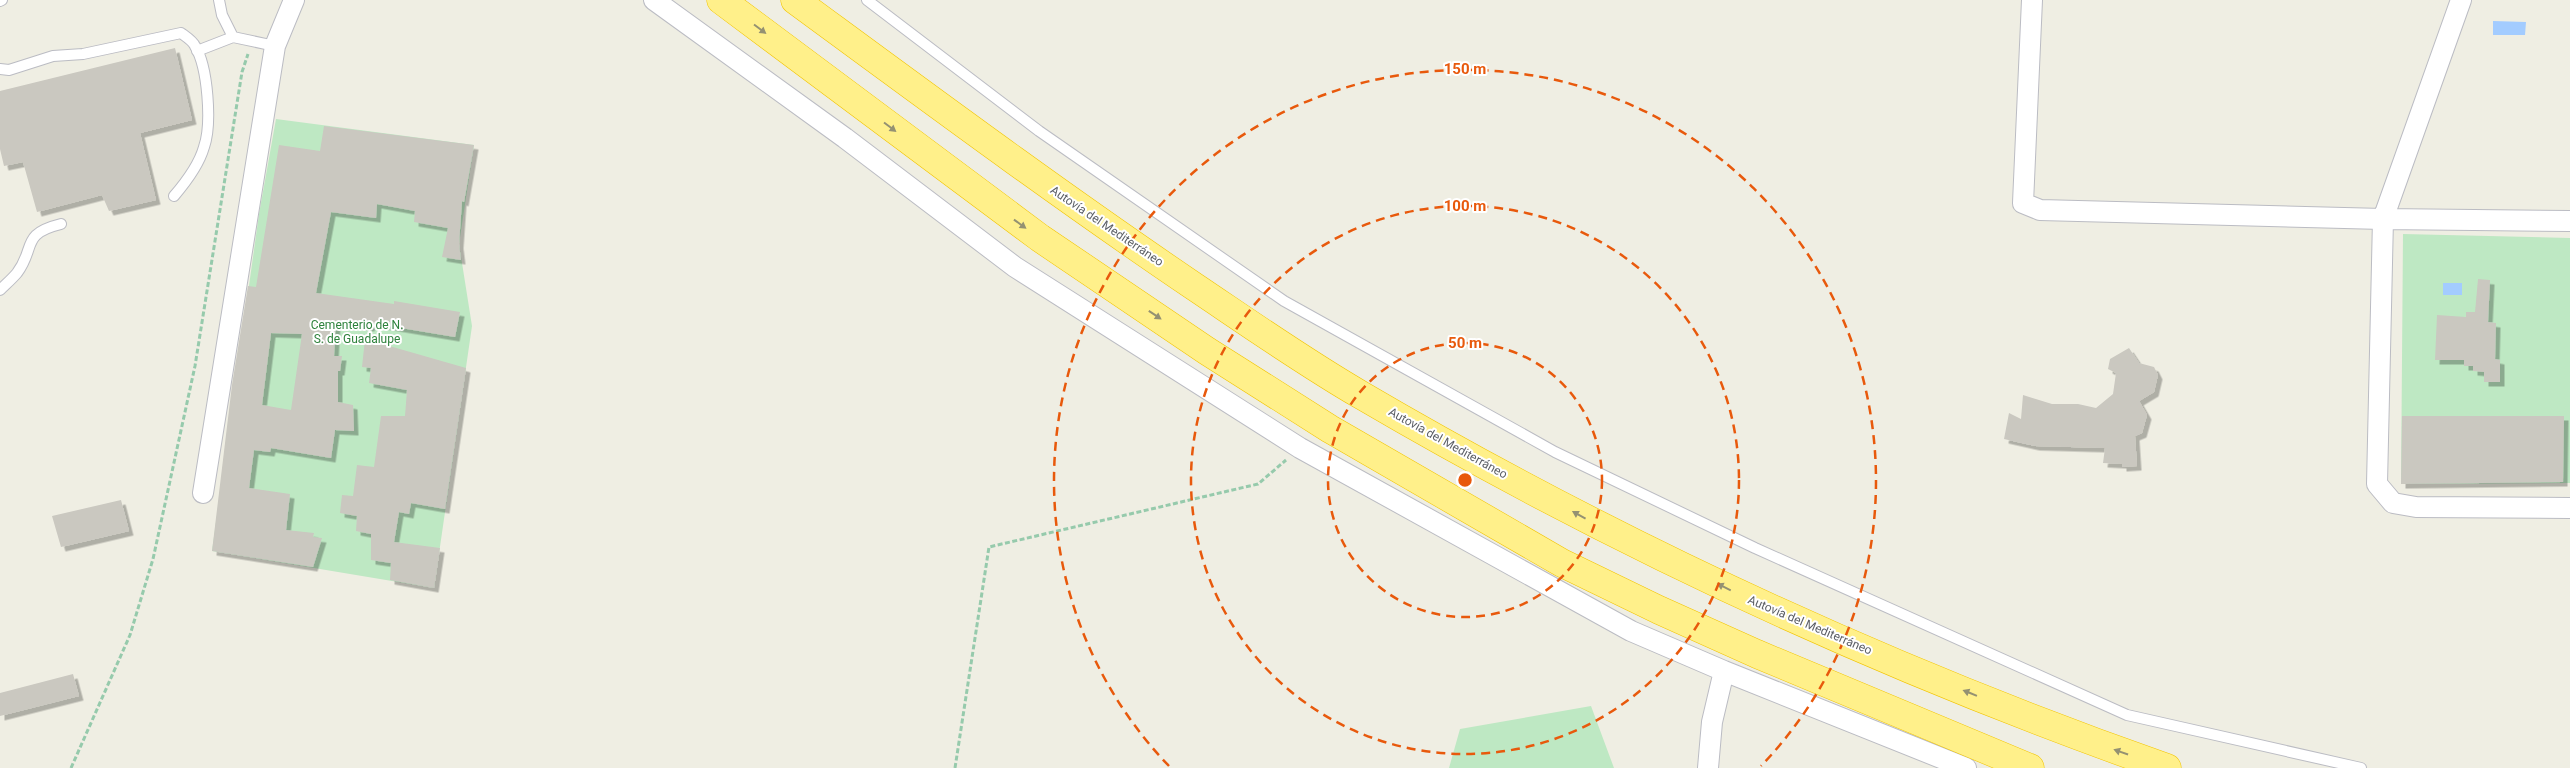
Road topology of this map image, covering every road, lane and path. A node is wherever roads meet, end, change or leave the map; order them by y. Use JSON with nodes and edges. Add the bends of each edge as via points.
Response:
{"nodes":[{"id":1,"x":219,"y":0,"type":"edge"},
{"id":2,"x":294,"y":0,"type":"edge"},
{"id":3,"x":654,"y":0,"type":"edge"},
{"id":4,"x":721,"y":0,"type":"edge"},
{"id":5,"x":795,"y":0,"type":"edge"},
{"id":6,"x":867,"y":0,"type":"edge"},
{"id":7,"x":2032,"y":0,"type":"edge"},
{"id":8,"x":2461,"y":0,"type":"edge"},
{"id":9,"x":233,"y":37,"type":"junction"},
{"id":10,"x":251,"y":41,"type":"junction"},
{"id":11,"x":275,"y":46,"type":"junction"},
{"id":12,"x":197,"y":51,"type":"junction"},
{"id":13,"x":0,"y":69,"type":"edge"},
{"id":14,"x":174,"y":196,"type":"dead end"},
{"id":15,"x":2383,"y":219,"type":"junction"},
{"id":16,"x":2570,"y":221,"type":"edge"},
{"id":17,"x":61,"y":224,"type":"dead end"},
{"id":18,"x":0,"y":290,"type":"edge"},
{"id":19,"x":1300,"y":448,"type":"junction"},
{"id":20,"x":203,"y":493,"type":"dead end"},
{"id":21,"x":2570,"y":508,"type":"edge"},
{"id":22,"x":1724,"y":671,"type":"junction"},
{"id":23,"x":71,"y":768,"type":"edge"},
{"id":24,"x":956,"y":768,"type":"edge"},
{"id":25,"x":1708,"y":768,"type":"edge"},
{"id":26,"x":1966,"y":768,"type":"edge"},
{"id":27,"x":2030,"y":768,"type":"edge"},
{"id":28,"x":2167,"y":768,"type":"edge"},
{"id":29,"x":2362,"y":768,"type":"edge"}],
"edges":[{"from":1,"to":9,"type":"lane","via":[[222,15]]},
{"from":2,"to":11,"type":"street"},
{"from":3,"to":19,"type":"street","via":[[837,132],[1015,268]]},
{"from":4,"to":27,"type":"highway","one_way":true,"via":[[1040,238],[1207,351],[1338,434],[1562,563],[1659,610]]},
{"from":28,"to":5,"type":"highway","name":"Autovía del Mediterráneo","one_way":true,"via":[[2060,730],[1742,596],[1597,524],[1360,394],[1271,338],[1043,183]]},
{"from":6,"to":29,"type":"lane","via":[[1039,131],[1284,302],[1555,452],[1755,548],[2128,715]]},
{"from":7,"to":15,"type":"street","via":[[2023,203],[2040,210]]},
{"from":8,"to":15,"type":"street"},
{"from":9,"to":10,"type":"lane"},
{"from":9,"to":12,"type":"lane"},
{"from":10,"to":11,"type":"lane"},
{"from":10,"to":23,"type":"path","via":[[242,72],[195,366],[152,558],[130,635]]},
{"from":11,"to":20,"type":"street"},
{"from":12,"to":13,"type":"lane","via":[[181,33],[83,54],[54,56],[9,70]]},
{"from":12,"to":14,"type":"lane","via":[[208,90],[204,148],[186,182]]},
{"from":15,"to":16,"type":"street"},
{"from":15,"to":21,"type":"street","via":[[2377,484],[2393,503],[2416,507]]},
{"from":17,"to":18,"type":"lane","via":[[42,228],[32,240],[18,273]]},
{"from":19,"to":22,"type":"street","via":[[1631,631]]},
{"from":19,"to":24,"type":"path","via":[[1258,484],[990,547]]},
{"from":22,"to":25,"type":"street","via":[[1712,722]]},
{"from":22,"to":26,"type":"street"}]}
